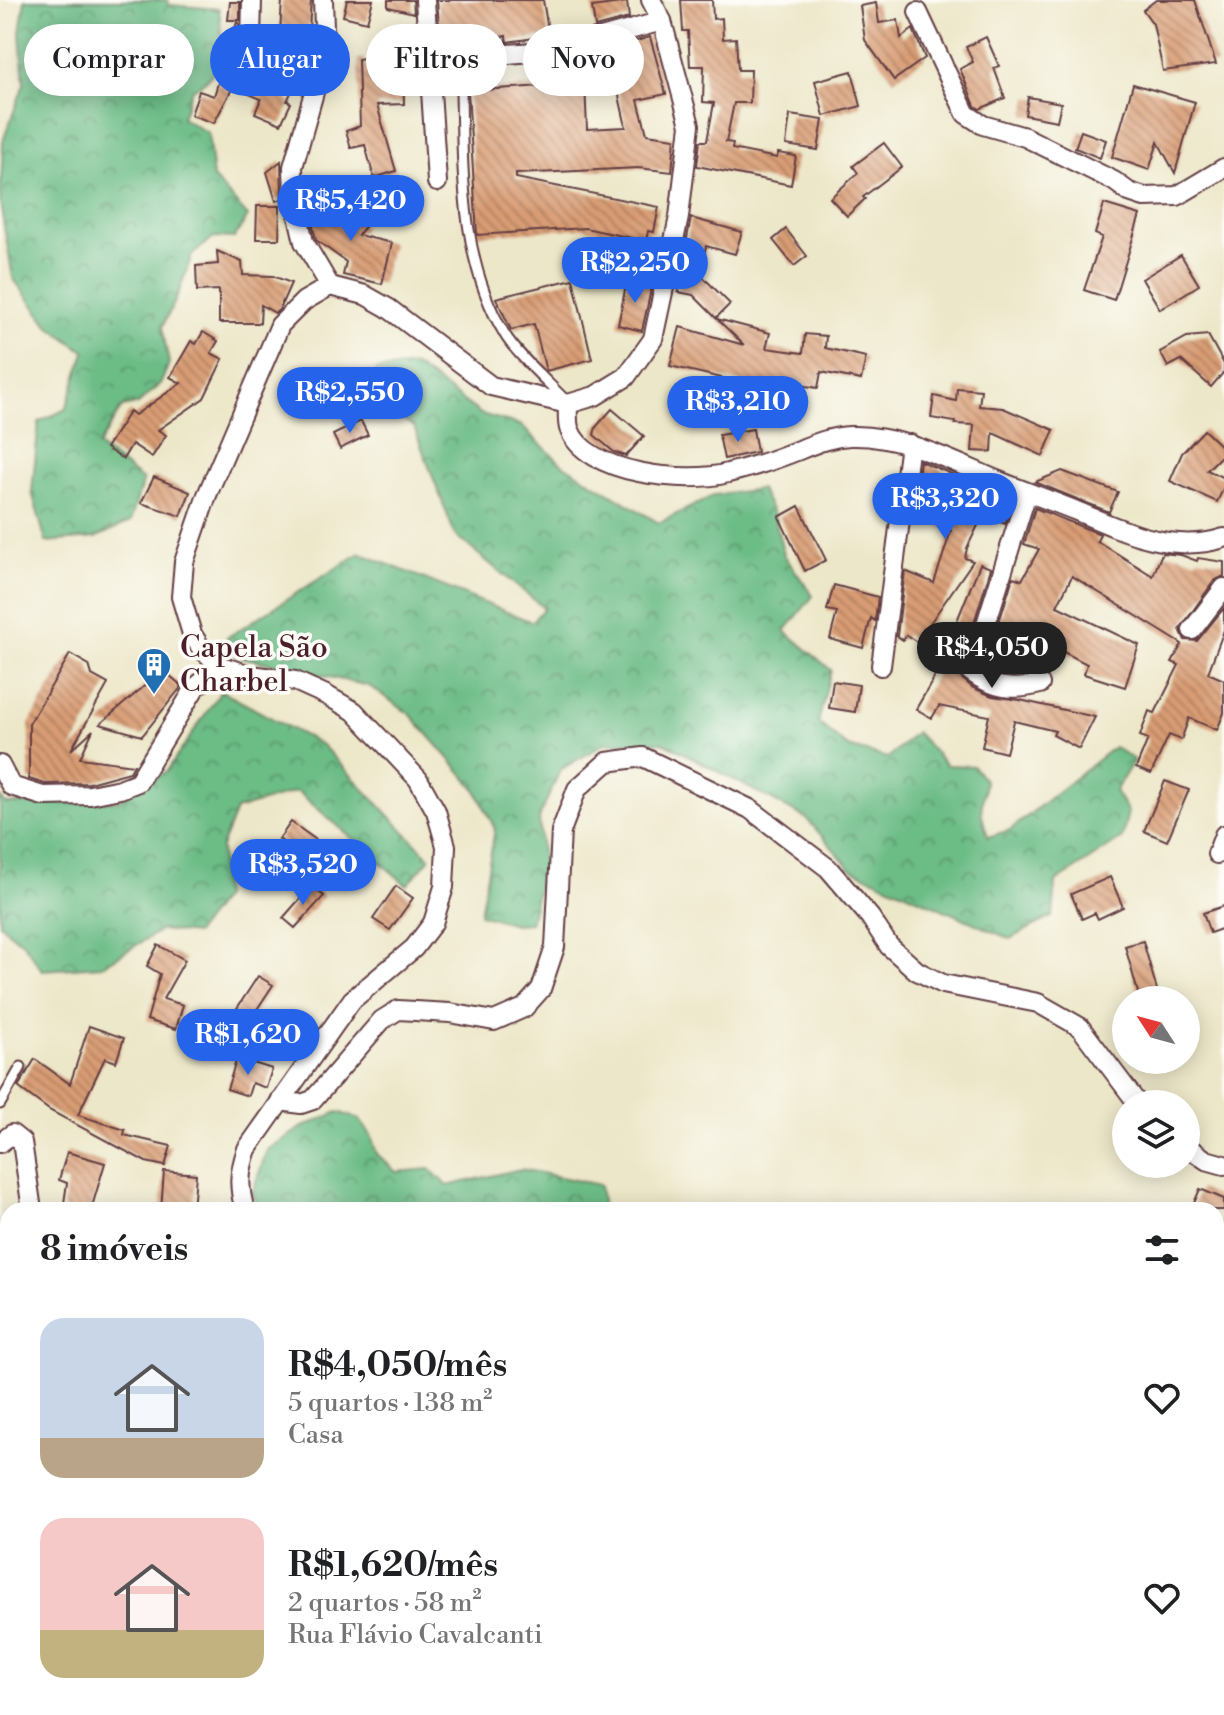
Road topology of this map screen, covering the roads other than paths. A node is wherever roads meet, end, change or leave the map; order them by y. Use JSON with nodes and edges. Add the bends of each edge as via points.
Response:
{"nodes":[{"id":1,"x":252,"y":0,"type":"edge"},
{"id":2,"x":323,"y":0,"type":"edge"},
{"id":3,"x":425,"y":0,"type":"edge"},
{"id":4,"x":651,"y":0,"type":"edge"},
{"id":5,"x":918,"y":12,"type":"dead end"},
{"id":6,"x":662,"y":21,"type":"junction"},
{"id":7,"x":251,"y":24,"type":"edge"},
{"id":8,"x":427,"y":24,"type":"edge"},
{"id":9,"x":507,"y":54,"type":"edge"},
{"id":10,"x":433,"y":96,"type":"edge"},
{"id":11,"x":462,"y":96,"type":"edge"},
{"id":12,"x":1224,"y":168,"type":"edge"},
{"id":13,"x":437,"y":182,"type":"dead end"},
{"id":14,"x":330,"y":286,"type":"junction"},
{"id":15,"x":568,"y":404,"type":"junction"},
{"id":16,"x":910,"y":444,"type":"junction"},
{"id":17,"x":1027,"y":493,"type":"junction"},
{"id":18,"x":1224,"y":538,"type":"edge"},
{"id":19,"x":1224,"y":588,"type":"edge"},
{"id":20,"x":1192,"y":630,"type":"dead end"},
{"id":21,"x":220,"y":666,"type":"junction"},
{"id":22,"x":881,"y":666,"type":"dead end"},
{"id":23,"x":1040,"y":684,"type":"dead end"},
{"id":24,"x":0,"y":765,"type":"edge"},
{"id":25,"x":1224,"y":835,"type":"edge"},
{"id":26,"x":1217,"y":854,"type":"dead end"},
{"id":27,"x":21,"y":1067,"type":"dead end"},
{"id":28,"x":1127,"y":1090,"type":"edge"},
{"id":29,"x":280,"y":1101,"type":"junction"},
{"id":30,"x":0,"y":1104,"type":"edge"},
{"id":31,"x":0,"y":1143,"type":"edge"},
{"id":32,"x":1200,"y":1156,"type":"edge"},
{"id":33,"x":1224,"y":1165,"type":"edge"},
{"id":34,"x":31,"y":1202,"type":"edge"},
{"id":35,"x":243,"y":1202,"type":"edge"}],
"edges":[{"from":1,"to":7,"type":"street"},
{"from":2,"to":14,"type":"street","via":[[316,85],[293,167],[304,242]]},
{"from":3,"to":8,"type":"street"},
{"from":4,"to":6,"type":"street"},
{"from":5,"to":12,"type":"street","via":[[966,114],[983,125],[1025,137],[1144,197],[1177,196]]},
{"from":6,"to":9,"type":"street","via":[[601,38]]},
{"from":6,"to":15,"type":"street","via":[[690,125],[679,217],[653,339],[626,377],[595,396]]},
{"from":10,"to":13,"type":"street"},
{"from":11,"to":15,"type":"lane","via":[[467,221],[478,271],[504,335]]},
{"from":14,"to":15,"type":"street","via":[[388,308],[491,386]]},
{"from":14,"to":21,"type":"street","via":[[304,301],[280,325],[184,562],[181,597],[192,634]]},
{"from":15,"to":16,"type":"street","via":[[569,428],[582,447],[604,462],[682,478],[725,474],[817,441],[851,436]]},
{"from":16,"to":17,"type":"street"},
{"from":16,"to":22,"type":"street"},
{"from":17,"to":18,"type":"street","via":[[1168,544],[1206,544]]},
{"from":17,"to":23,"type":"street","via":[[971,672],[1017,691]]},
{"from":19,"to":20,"type":"street"},
{"from":21,"to":24,"type":"street","via":[[195,688],[138,782],[90,795],[43,796],[11,786]]},
{"from":21,"to":29,"type":"street","via":[[295,681],[354,711],[418,779],[436,811],[446,846],[444,887],[433,923],[414,948],[352,1000]]},
{"from":25,"to":26,"type":"street"},
{"from":27,"to":30,"type":"lane"},
{"from":28,"to":29,"type":"street","via":[[1080,1027],[1038,1003],[943,984],[917,971],[889,946],[828,868],[750,809],[643,757],[607,762],[577,789],[561,831],[555,947],[541,989],[524,1008],[494,1021],[398,1010],[382,1020],[313,1100]]},
{"from":29,"to":35,"type":"street","via":[[247,1149],[240,1171]]},
{"from":31,"to":34,"type":"street","via":[[12,1134],[22,1142]]},
{"from":32,"to":33,"type":"street"}]}
